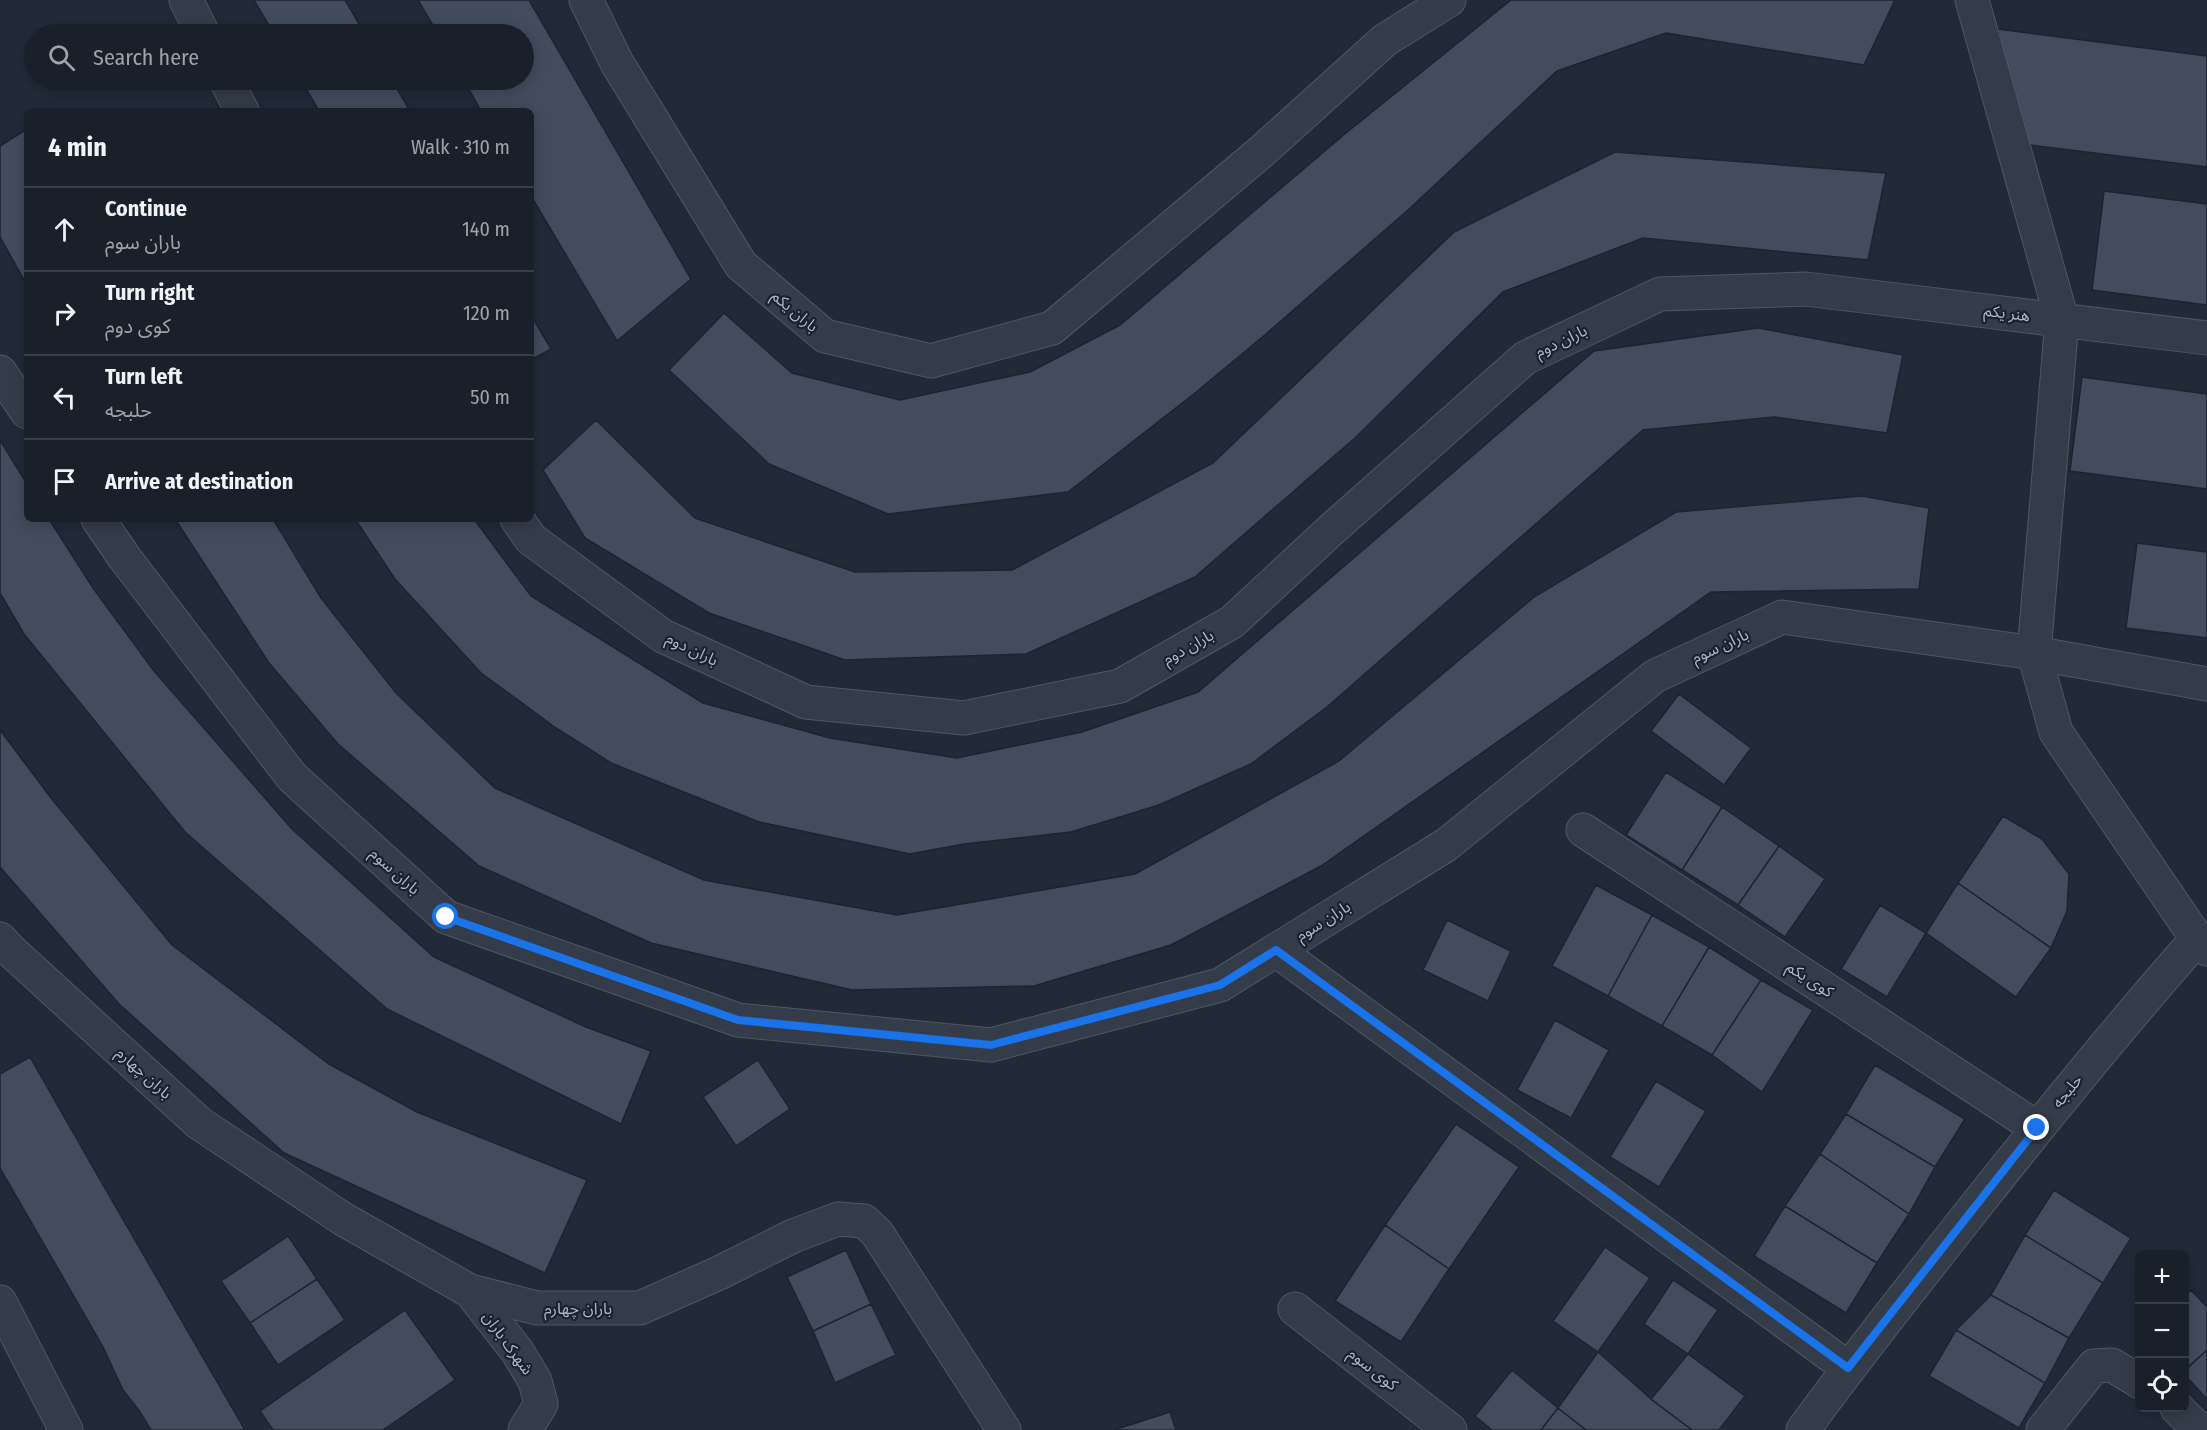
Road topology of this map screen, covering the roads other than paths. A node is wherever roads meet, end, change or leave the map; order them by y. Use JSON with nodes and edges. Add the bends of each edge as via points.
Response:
{"nodes":[{"id":1,"x":186,"y":0,"type":"edge"},
{"id":2,"x":586,"y":0,"type":"edge"},
{"id":3,"x":1449,"y":0,"type":"edge"},
{"id":4,"x":1972,"y":0,"type":"edge"},
{"id":5,"x":198,"y":24,"type":"edge"},
{"id":6,"x":231,"y":90,"type":"edge"},
{"id":7,"x":240,"y":108,"type":"edge"},
{"id":8,"x":1806,"y":289,"type":"joint"},
{"id":9,"x":2062,"y":320,"type":"junction"},
{"id":10,"x":2207,"y":338,"type":"edge"},
{"id":11,"x":0,"y":372,"type":"edge"},
{"id":12,"x":24,"y":408,"type":"edge"},
{"id":13,"x":100,"y":522,"type":"edge"},
{"id":14,"x":519,"y":522,"type":"edge"},
{"id":15,"x":2034,"y":653,"type":"junction"},
{"id":16,"x":2207,"y":684,"type":"edge"},
{"id":17,"x":1583,"y":830,"type":"dead end"},
{"id":18,"x":0,"y":939,"type":"edge"},
{"id":19,"x":2202,"y":944,"type":"edge"},
{"id":20,"x":1276,"y":950,"type":"junction"},
{"id":21,"x":2037,"y":1128,"type":"junction"},
{"id":22,"x":470,"y":1291,"type":"junction"},
{"id":23,"x":0,"y":1302,"type":"edge"},
{"id":24,"x":1295,"y":1309,"type":"dead end"},
{"id":25,"x":1848,"y":1368,"type":"junction"},
{"id":26,"x":2135,"y":1379,"type":"edge"},
{"id":27,"x":2182,"y":1412,"type":"edge"},
{"id":28,"x":66,"y":1430,"type":"edge"},
{"id":29,"x":525,"y":1430,"type":"edge"},
{"id":30,"x":1004,"y":1430,"type":"edge"},
{"id":31,"x":1450,"y":1430,"type":"edge"},
{"id":32,"x":1803,"y":1430,"type":"edge"},
{"id":33,"x":2043,"y":1430,"type":"edge"},
{"id":34,"x":2199,"y":1430,"type":"edge"}],
"edges":[{"from":1,"to":5,"type":"street"},
{"from":2,"to":3,"type":"street","name":"باران یکم","via":[[617,63],[741,265],[825,336],[931,361],[1052,328],[1261,152],[1385,40]]},
{"from":4,"to":9,"type":"street"},
{"from":6,"to":7,"type":"street"},
{"from":8,"to":9,"type":"street","name":"هنر یکم"},
{"from":8,"to":14,"type":"street","name":"باران دوم","via":[[1660,294],[1525,358],[1232,622],[1120,686],[964,718],[806,702],[663,636],[531,539]]},
{"from":9,"to":10,"type":"street","name":"هنر یکم"},
{"from":9,"to":15,"type":"street"},
{"from":11,"to":12,"type":"street"},
{"from":13,"to":20,"type":"street","name":"باران سوم","via":[[292,777],[446,917],[738,1020],[991,1045],[1220,985]]},
{"from":15,"to":16,"type":"street","name":"باران سوم"},
{"from":15,"to":19,"type":"street","via":[[2056,732]]},
{"from":15,"to":20,"type":"street","name":"باران سوم","via":[[1782,617],[1655,676],[1446,846]]},
{"from":17,"to":21,"type":"street","name":"کوی یکم"},
{"from":18,"to":22,"type":"street","name":"باران چهارم","via":[[199,1123],[343,1219]]},
{"from":19,"to":21,"type":"street","name":"حلبجه","via":[[2141,1001]]},
{"from":20,"to":25,"type":"street"},
{"from":21,"to":25,"type":"street","name":"حلبجه"},
{"from":22,"to":29,"type":"street","name":"شهرک باران","via":[[518,1351],[535,1380],[541,1404]]},
{"from":22,"to":30,"type":"street","name":"باران چهارم","via":[[537,1308],[640,1308],[793,1236],[838,1219],[864,1221],[877,1233]]},
{"from":23,"to":28,"type":"street"},
{"from":24,"to":31,"type":"street","name":"کوی سوم"},
{"from":25,"to":32,"type":"street","name":"حلبجه"},
{"from":26,"to":33,"type":"street","via":[[2112,1365],[2094,1366]]},
{"from":27,"to":34,"type":"street"}]}
